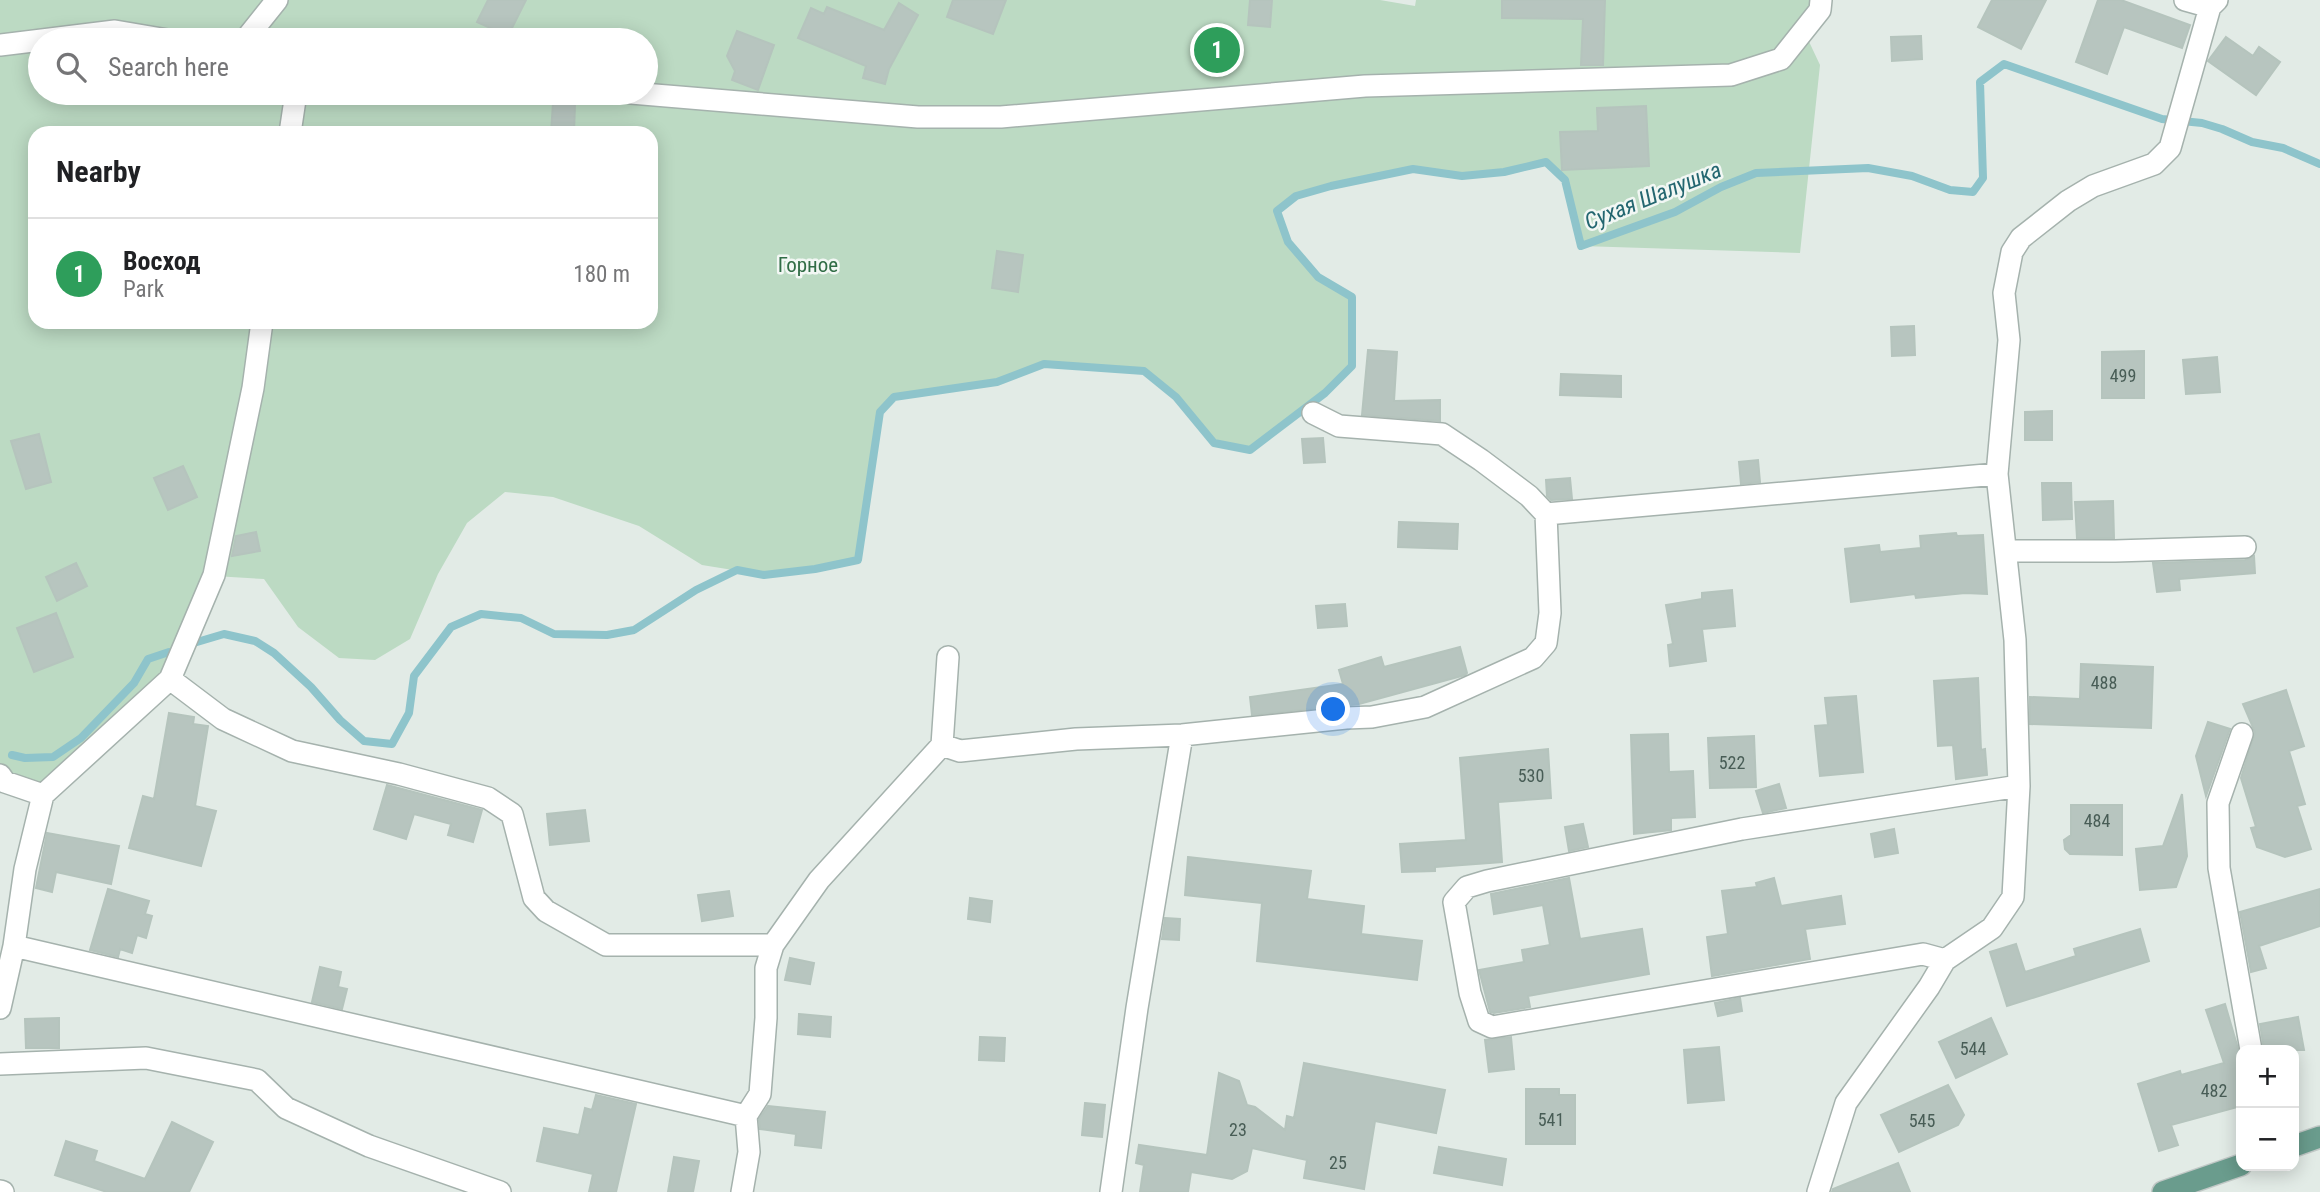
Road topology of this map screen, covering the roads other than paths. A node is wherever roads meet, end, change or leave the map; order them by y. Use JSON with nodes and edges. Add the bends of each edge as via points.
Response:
{"nodes":[{"id":1,"x":277,"y":0,"type":"edge"},
{"id":2,"x":1821,"y":0,"type":"edge"},
{"id":3,"x":2185,"y":0,"type":"edge"},
{"id":4,"x":2213,"y":4,"type":"edge"},
{"id":5,"x":255,"y":28,"type":"edge"},
{"id":6,"x":28,"y":42,"type":"edge"},
{"id":7,"x":0,"y":45,"type":"edge"},
{"id":8,"x":658,"y":95,"type":"edge"},
{"id":9,"x":294,"y":105,"type":"edge"},
{"id":10,"x":291,"y":126,"type":"edge"},
{"id":11,"x":261,"y":329,"type":"edge"},
{"id":12,"x":1313,"y":412,"type":"dead end"},
{"id":13,"x":1997,"y":474,"type":"junction"},
{"id":14,"x":1546,"y":514,"type":"junction"},
{"id":15,"x":2245,"y":547,"type":"dead end"},
{"id":16,"x":2006,"y":551,"type":"junction"},
{"id":17,"x":948,"y":657,"type":"dead end"},
{"id":18,"x":170,"y":679,"type":"junction"},
{"id":19,"x":2242,"y":734,"type":"dead end"},
{"id":20,"x":1182,"y":736,"type":"junction"},
{"id":21,"x":943,"y":745,"type":"junction"},
{"id":22,"x":0,"y":775,"type":"edge"},
{"id":23,"x":2019,"y":786,"type":"junction"},
{"id":24,"x":43,"y":795,"type":"junction"},
{"id":25,"x":773,"y":945,"type":"junction"},
{"id":26,"x":14,"y":946,"type":"junction"},
{"id":27,"x":1945,"y":960,"type":"junction"},
{"id":28,"x":0,"y":1008,"type":"edge"},
{"id":29,"x":2250,"y":1045,"type":"edge"},
{"id":30,"x":0,"y":1064,"type":"edge"},
{"id":31,"x":746,"y":1116,"type":"junction"},
{"id":32,"x":2320,"y":1137,"type":"edge"},
{"id":33,"x":2299,"y":1144,"type":"edge"},
{"id":34,"x":2236,"y":1167,"type":"edge"},
{"id":35,"x":500,"y":1192,"type":"edge"},
{"id":36,"x":742,"y":1192,"type":"edge"},
{"id":37,"x":1111,"y":1192,"type":"edge"},
{"id":38,"x":1818,"y":1192,"type":"edge"},
{"id":39,"x":2163,"y":1192,"type":"edge"}],
"edges":[{"from":1,"to":5,"type":"lane"},
{"from":2,"to":8,"type":"lane","via":[[1820,10],[1781,59],[1731,75],[1365,86],[1001,117],[918,117]]},
{"from":3,"to":4,"type":"lane"},
{"from":4,"to":13,"type":"lane","via":[[2169,148],[2154,164],[2093,186],[2068,201],[2021,238],[2012,252],[2004,293],[2008,340]]},
{"from":6,"to":7,"type":"lane"},
{"from":9,"to":10,"type":"lane"},
{"from":11,"to":18,"type":"lane","via":[[214,575]]},
{"from":12,"to":14,"type":"lane","via":[[1339,426],[1442,434],[1529,496]]},
{"from":13,"to":14,"type":"lane"},
{"from":13,"to":16,"type":"lane"},
{"from":14,"to":20,"type":"lane","via":[[1550,613],[1546,643],[1533,659],[1425,707],[1372,717]]},
{"from":15,"to":16,"type":"lane"},
{"from":16,"to":23,"type":"lane","via":[[2015,640]]},
{"from":17,"to":21,"type":"lane"},
{"from":18,"to":24,"type":"lane"},
{"from":18,"to":25,"type":"lane","via":[[223,719],[292,751],[488,798],[512,814],[534,898],[546,911],[606,945]]},
{"from":19,"to":29,"type":"lane","via":[[2218,803],[2219,868]]},
{"from":20,"to":21,"type":"lane","via":[[1076,739],[960,751]]},
{"from":20,"to":37,"type":"lane"},
{"from":21,"to":25,"type":"lane","via":[[819,880]]},
{"from":22,"to":24,"type":"lane","via":[[5,782]]},
{"from":23,"to":27,"type":"lane","via":[[2013,897],[1992,928]]},
{"from":23,"to":27,"type":"lane","via":[[1742,829],[1500,878],[1467,887],[1454,902],[1470,993],[1479,1021],[1492,1027],[1923,954]]},
{"from":24,"to":26,"type":"lane","via":[[25,869]]},
{"from":25,"to":31,"type":"lane","via":[[766,968],[760,1094]]},
{"from":26,"to":28,"type":"lane"},
{"from":26,"to":31,"type":"lane"},
{"from":27,"to":38,"type":"lane","via":[[1846,1103]]},
{"from":30,"to":35,"type":"lane","via":[[146,1058],[257,1080],[286,1108],[369,1146]]},
{"from":31,"to":36,"type":"lane","via":[[749,1152]]},
{"from":32,"to":33,"type":"main road"},
{"from":34,"to":39,"type":"main road"}]}
